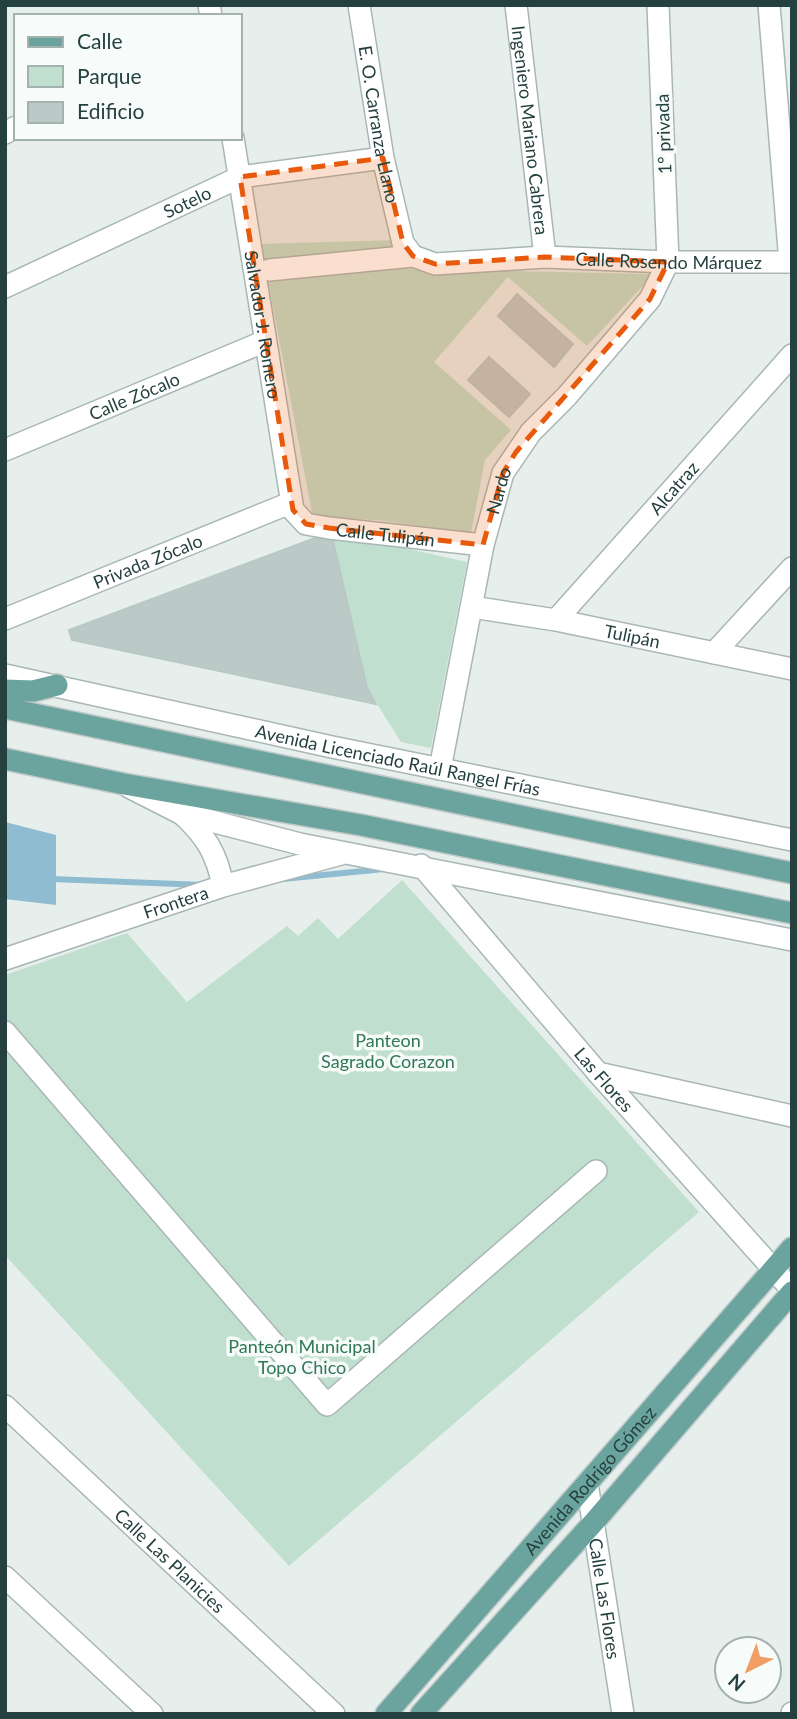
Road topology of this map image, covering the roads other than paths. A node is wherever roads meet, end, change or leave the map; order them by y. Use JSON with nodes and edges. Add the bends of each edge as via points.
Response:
{"nodes":[{"id":1,"x":359,"y":5,"type":"edge"},
{"id":2,"x":516,"y":5,"type":"edge"},
{"id":3,"x":658,"y":5,"type":"edge"},
{"id":4,"x":769,"y":5,"type":"edge"},
{"id":5,"x":233,"y":140,"type":"edge"},
{"id":6,"x":383,"y":158,"type":"junction"},
{"id":7,"x":240,"y":177,"type":"junction"},
{"id":8,"x":408,"y":250,"type":"junction"},
{"id":9,"x":545,"y":257,"type":"junction"},
{"id":10,"x":668,"y":262,"type":"junction"},
{"id":11,"x":791,"y":262,"type":"edge"},
{"id":12,"x":269,"y":271,"type":"dead end"},
{"id":13,"x":5,"y":287,"type":"edge"},
{"id":14,"x":263,"y":342,"type":"junction"},
{"id":15,"x":792,"y":355,"type":"edge"},
{"id":16,"x":5,"y":450,"type":"edge"},
{"id":17,"x":292,"y":507,"type":"junction"},
{"id":18,"x":482,"y":545,"type":"junction"},
{"id":19,"x":792,"y":568,"type":"edge"},
{"id":20,"x":472,"y":607,"type":"junction"},
{"id":21,"x":5,"y":618,"type":"edge"},
{"id":22,"x":556,"y":620,"type":"junction"},
{"id":23,"x":714,"y":653,"type":"junction"},
{"id":24,"x":792,"y":669,"type":"edge"},
{"id":25,"x":5,"y":675,"type":"edge"},
{"id":26,"x":57,"y":685,"type":"junction"},
{"id":27,"x":5,"y":690,"type":"edge"},
{"id":28,"x":5,"y":708,"type":"edge"},
{"id":29,"x":5,"y":759,"type":"edge"},
{"id":30,"x":440,"y":769,"type":"junction"},
{"id":31,"x":124,"y":784,"type":"junction"},
{"id":32,"x":180,"y":813,"type":"junction"},
{"id":33,"x":792,"y":840,"type":"edge"},
{"id":34,"x":349,"y":851,"type":"junction"},
{"id":35,"x":421,"y":865,"type":"junction"},
{"id":36,"x":792,"y":873,"type":"edge"},
{"id":37,"x":223,"y":886,"type":"junction"},
{"id":38,"x":792,"y":913,"type":"edge"},
{"id":39,"x":792,"y":940,"type":"edge"},
{"id":40,"x":5,"y":960,"type":"edge"},
{"id":41,"x":5,"y":1032,"type":"edge"},
{"id":42,"x":598,"y":1073,"type":"junction"},
{"id":43,"x":792,"y":1116,"type":"edge"},
{"id":44,"x":596,"y":1171,"type":"dead end"},
{"id":45,"x":792,"y":1248,"type":"edge"},
{"id":46,"x":772,"y":1270,"type":"junction"},
{"id":47,"x":792,"y":1291,"type":"edge"},
{"id":48,"x":5,"y":1406,"type":"edge"},
{"id":49,"x":587,"y":1483,"type":"junction"},
{"id":50,"x":594,"y":1522,"type":"junction"},
{"id":51,"x":5,"y":1577,"type":"edge"},
{"id":52,"x":463,"y":1627,"type":"junction"},
{"id":53,"x":482,"y":1644,"type":"junction"},
{"id":54,"x":152,"y":1714,"type":"edge"},
{"id":55,"x":334,"y":1714,"type":"edge"},
{"id":56,"x":386,"y":1714,"type":"edge"},
{"id":57,"x":421,"y":1714,"type":"edge"},
{"id":58,"x":623,"y":1714,"type":"edge"}],
"edges":[{"from":1,"to":6,"type":"street","name":"E. O. Carranza Llano"},
{"from":2,"to":9,"type":"street","name":"Ingeniero Mariano Cabrera"},
{"from":3,"to":10,"type":"street","name":"1° privada"},
{"from":4,"to":11,"type":"street"},
{"from":5,"to":7,"type":"street","name":"Salvador J. Romero"},
{"from":6,"to":7,"type":"street","name":"Sotelo"},
{"from":6,"to":8,"type":"street","name":"E. O. Carranza Llano"},
{"from":7,"to":13,"type":"street","name":"Sotelo"},
{"from":7,"to":14,"type":"street","name":"Salvador J. Romero"},
{"from":8,"to":9,"type":"street","name":"Calle Rosendo Márquez","via":[[435,264]]},
{"from":8,"to":12,"type":"street","name":"Calle Rosendo Márquez"},
{"from":9,"to":10,"type":"street","name":"Calle Rosendo Márquez"},
{"from":10,"to":11,"type":"street","name":"Calle Rosendo Márquez"},
{"from":10,"to":18,"type":"street","name":"Nardo","via":[[650,299],[516,452],[503,473]]},
{"from":14,"to":16,"type":"street","name":"Calle Zócalo"},
{"from":14,"to":17,"type":"street","name":"Salvador J. Romero"},
{"from":15,"to":22,"type":"street","name":"Alcatraz"},
{"from":17,"to":18,"type":"street","name":"Calle Tulipán","via":[[306,524]]},
{"from":17,"to":21,"type":"street","name":"Privada Zócalo"},
{"from":18,"to":20,"type":"street","name":"Nardo"},
{"from":19,"to":23,"type":"street"},
{"from":20,"to":22,"type":"street","name":"Tulipán"},
{"from":20,"to":30,"type":"street","name":"Nardo"},
{"from":22,"to":23,"type":"street","name":"Tulipán"},
{"from":23,"to":24,"type":"street","name":"Tulipán"},
{"from":25,"to":26,"type":"street","name":"Avenida Licenciado Raúl Rangel Frías"},
{"from":26,"to":27,"type":"main road","via":[[33,691]]},
{"from":26,"to":30,"type":"street","name":"Avenida Licenciado Raúl Rangel Frías"},
{"from":28,"to":36,"type":"main road"},
{"from":29,"to":31,"type":"main road"},
{"from":30,"to":33,"type":"street","name":"Avenida Licenciado Raúl Rangel Frías"},
{"from":31,"to":32,"type":"street"},
{"from":31,"to":38,"type":"main road","via":[[360,825]]},
{"from":32,"to":34,"type":"street","via":[[300,844]]},
{"from":32,"to":37,"type":"street","via":[[198,828],[215,853]]},
{"from":34,"to":35,"type":"street"},
{"from":34,"to":37,"type":"street","name":"Frontera"},
{"from":35,"to":39,"type":"street"},
{"from":35,"to":42,"type":"street","name":"Las Flores"},
{"from":37,"to":40,"type":"street","name":"Frontera"},
{"from":41,"to":44,"type":"street","via":[[327,1405]]},
{"from":42,"to":43,"type":"street"},
{"from":42,"to":46,"type":"street","name":"Las Flores"},
{"from":45,"to":46,"type":"main road","name":"Avenida Rodrigo Gómez"},
{"from":46,"to":47,"type":"street","name":"Las Flores"},
{"from":46,"to":49,"type":"main road","name":"Avenida Rodrigo Gómez"},
{"from":47,"to":50,"type":"main road","name":"Avenida Rodrigo Gómez"},
{"from":48,"to":55,"type":"street","name":"Calle Las Planicies"},
{"from":49,"to":50,"type":"street","name":"Calle Las Flores"},
{"from":49,"to":52,"type":"main road","name":"Avenida Rodrigo Gómez"},
{"from":50,"to":53,"type":"main road","name":"Avenida Rodrigo Gómez"},
{"from":50,"to":58,"type":"street","name":"Calle Las Flores"},
{"from":51,"to":54,"type":"street"},
{"from":52,"to":53,"type":"main road"},
{"from":52,"to":56,"type":"main road","name":"Avenida Rodrigo Gómez"},
{"from":53,"to":57,"type":"main road","name":"Avenida Rodrigo Gómez"}]}
